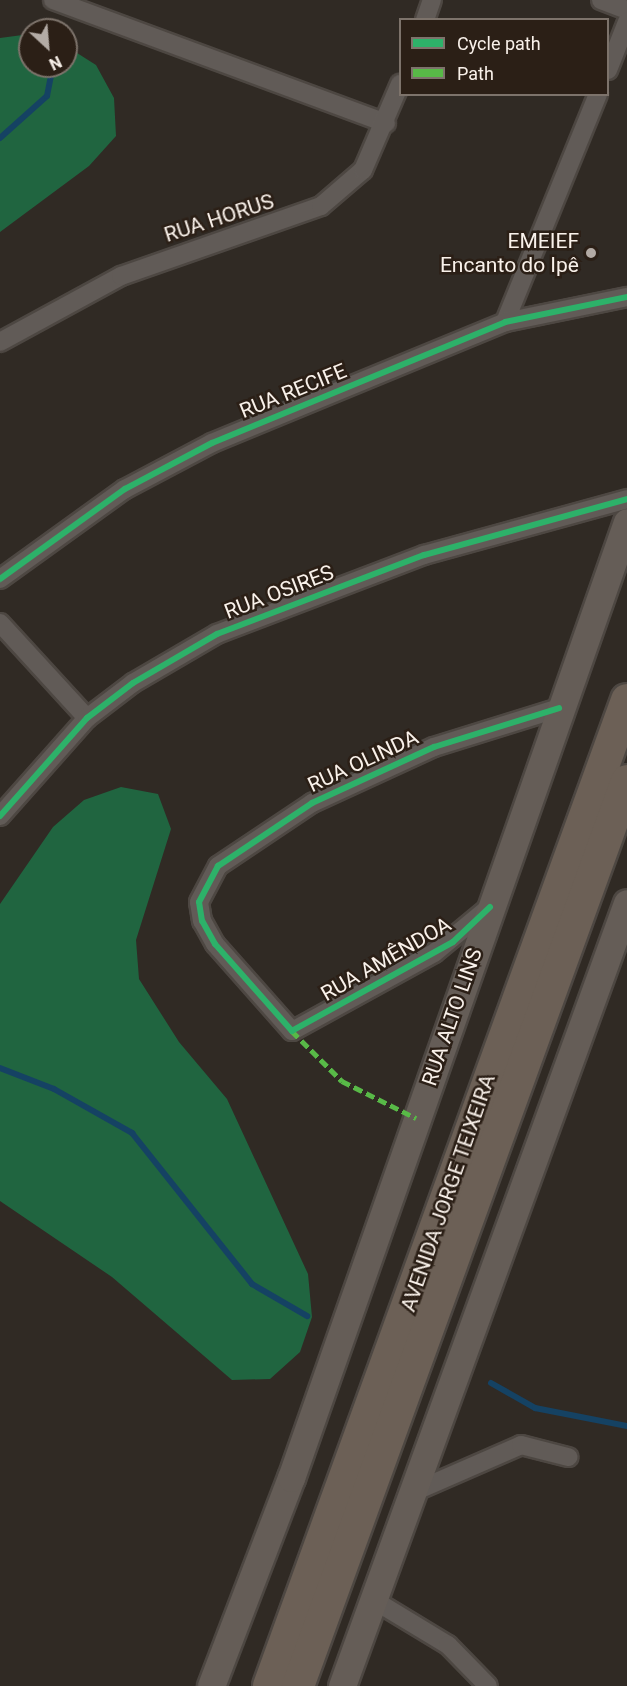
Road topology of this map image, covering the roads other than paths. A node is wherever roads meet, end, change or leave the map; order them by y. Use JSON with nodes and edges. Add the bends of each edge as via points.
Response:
{"nodes":[{"id":1,"x":53,"y":0,"type":"edge"},
{"id":2,"x":432,"y":0,"type":"edge"},
{"id":3,"x":602,"y":0,"type":"edge"},
{"id":4,"x":627,"y":10,"type":"edge"},
{"id":5,"x":426,"y":18,"type":"edge"},
{"id":6,"x":627,"y":22,"type":"edge"},
{"id":7,"x":609,"y":67,"type":"edge"},
{"id":8,"x":399,"y":87,"type":"edge"},
{"id":9,"x":597,"y":96,"type":"edge"},
{"id":10,"x":386,"y":123,"type":"junction"},
{"id":11,"x":627,"y":297,"type":"edge"},
{"id":12,"x":505,"y":322,"type":"junction"},
{"id":13,"x":0,"y":342,"type":"edge"},
{"id":14,"x":627,"y":499,"type":"edge"},
{"id":15,"x":627,"y":522,"type":"edge"},
{"id":16,"x":0,"y":579,"type":"edge"},
{"id":17,"x":0,"y":623,"type":"edge"},
{"id":18,"x":627,"y":700,"type":"edge"},
{"id":19,"x":559,"y":708,"type":"junction"},
{"id":20,"x":87,"y":718,"type":"junction"},
{"id":21,"x":627,"y":781,"type":"edge"},
{"id":22,"x":0,"y":816,"type":"edge"},
{"id":23,"x":627,"y":903,"type":"edge"},
{"id":24,"x":490,"y":907,"type":"junction"},
{"id":25,"x":292,"y":1031,"type":"joint"},
{"id":26,"x":568,"y":1457,"type":"dead end"},
{"id":27,"x":409,"y":1494,"type":"junction"},
{"id":28,"x":341,"y":1569,"type":"junction"},
{"id":29,"x":372,"y":1599,"type":"junction"},
{"id":30,"x":211,"y":1686,"type":"edge"},
{"id":31,"x":269,"y":1686,"type":"edge"},
{"id":32,"x":298,"y":1686,"type":"edge"},
{"id":33,"x":311,"y":1686,"type":"edge"},
{"id":34,"x":342,"y":1686,"type":"edge"},
{"id":35,"x":488,"y":1686,"type":"edge"}],
"edges":[{"from":1,"to":10,"type":"street"},
{"from":2,"to":5,"type":"street"},
{"from":3,"to":4,"type":"street"},
{"from":6,"to":7,"type":"street"},
{"from":8,"to":10,"type":"street","name":"RUA HORUS"},
{"from":9,"to":12,"type":"street"},
{"from":10,"to":13,"type":"street","name":"RUA HORUS","via":[[363,170],[321,206],[121,276],[68,300]]},
{"from":11,"to":12,"type":"street","name":"RUA RECIFE"},
{"from":12,"to":16,"type":"street","name":"RUA RECIFE","via":[[169,464],[72,525]]},
{"from":14,"to":20,"type":"street","name":"RUA OSIRES","via":[[424,555],[245,622],[174,657]]},
{"from":15,"to":19,"type":"main road","name":"RUA ALTO LINS"},
{"from":17,"to":20,"type":"street"},
{"from":18,"to":31,"type":"highway","name":"AVENIDA JORGE TEIXEIRA"},
{"from":19,"to":24,"type":"main road","name":"RUA ALTO LINS"},
{"from":19,"to":25,"type":"street","name":"RUA OLINDA","via":[[434,747],[372,774],[312,803],[218,866],[200,894],[204,927]]},
{"from":20,"to":22,"type":"street","name":"RUA OSIRES"},
{"from":21,"to":28,"type":"highway","name":"AVENIDA JORGE TEIXEIRA"},
{"from":23,"to":27,"type":"main road"},
{"from":24,"to":25,"type":"street","name":"RUA AMÊNDOA","via":[[453,942]]},
{"from":24,"to":30,"type":"main road","name":"RUA ALTO LINS","via":[[291,1478]]},
{"from":26,"to":27,"type":"street","via":[[521,1445]]},
{"from":27,"to":29,"type":"main road"},
{"from":28,"to":32,"type":"highway","name":"AVENIDA JORGE TEIXEIRA"},
{"from":28,"to":33,"type":"highway"},
{"from":29,"to":34,"type":"main road"},
{"from":29,"to":35,"type":"street","via":[[448,1645]]}]}
